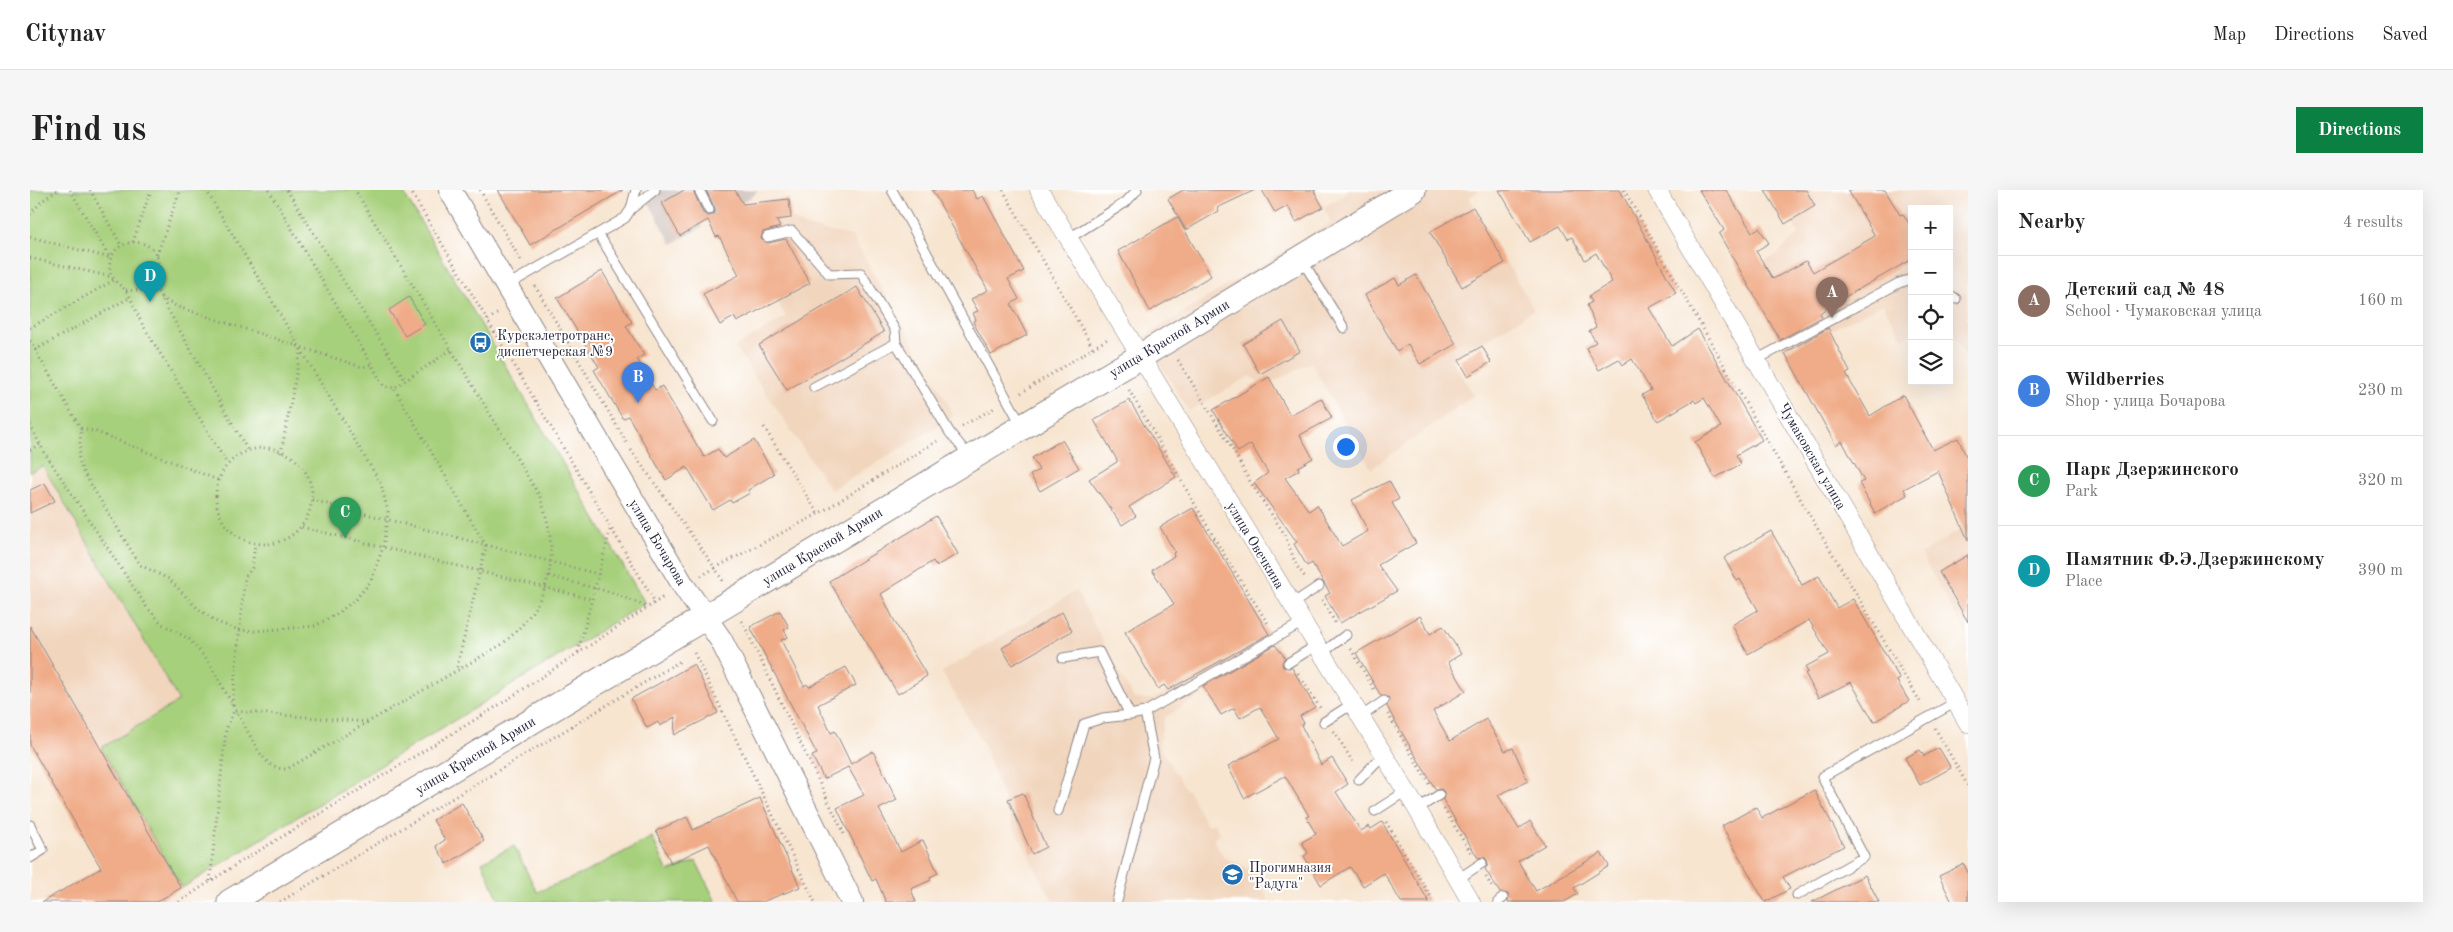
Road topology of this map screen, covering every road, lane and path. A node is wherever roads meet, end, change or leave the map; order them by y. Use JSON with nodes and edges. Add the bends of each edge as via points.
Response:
{"nodes":[{"id":1,"x":57,"y":190,"type":"edge"},
{"id":2,"x":70,"y":190,"type":"edge"},
{"id":3,"x":90,"y":190,"type":"edge"},
{"id":4,"x":151,"y":190,"type":"edge"},
{"id":5,"x":180,"y":190,"type":"edge"},
{"id":6,"x":206,"y":190,"type":"edge"},
{"id":7,"x":268,"y":190,"type":"edge"},
{"id":8,"x":287,"y":190,"type":"edge"},
{"id":9,"x":354,"y":190,"type":"edge"},
{"id":10,"x":410,"y":190,"type":"edge"},
{"id":11,"x":450,"y":190,"type":"edge"},
{"id":12,"x":480,"y":190,"type":"edge"},
{"id":13,"x":636,"y":190,"type":"edge"},
{"id":14,"x":656,"y":190,"type":"edge"},
{"id":15,"x":699,"y":190,"type":"edge"},
{"id":16,"x":892,"y":190,"type":"edge"},
{"id":17,"x":1003,"y":190,"type":"edge"},
{"id":18,"x":1039,"y":190,"type":"edge"},
{"id":19,"x":1137,"y":190,"type":"edge"},
{"id":20,"x":1413,"y":190,"type":"edge"},
{"id":21,"x":1624,"y":190,"type":"edge"},
{"id":22,"x":1657,"y":190,"type":"edge"},
{"id":23,"x":631,"y":209,"type":"junction"},
{"id":24,"x":709,"y":210,"type":"dead end"},
{"id":25,"x":30,"y":214,"type":"edge"},
{"id":26,"x":599,"y":235,"type":"junction"},
{"id":27,"x":30,"y":237,"type":"edge"},
{"id":28,"x":767,"y":237,"type":"dead end"},
{"id":29,"x":1068,"y":239,"type":"junction"},
{"id":30,"x":133,"y":242,"type":"junction"},
{"id":31,"x":121,"y":244,"type":"junction"},
{"id":32,"x":157,"y":256,"type":"junction"},
{"id":33,"x":30,"y":258,"type":"edge"},
{"id":34,"x":110,"y":258,"type":"junction"},
{"id":35,"x":1302,"y":258,"type":"junction"},
{"id":36,"x":529,"y":274,"type":"junction"},
{"id":37,"x":113,"y":279,"type":"junction"},
{"id":38,"x":1908,"y":281,"type":"edge"},
{"id":39,"x":153,"y":284,"type":"junction"},
{"id":40,"x":506,"y":287,"type":"junction"},
{"id":41,"x":126,"y":290,"type":"junction"},
{"id":42,"x":130,"y":298,"type":"junction"},
{"id":43,"x":161,"y":298,"type":"junction"},
{"id":44,"x":30,"y":328,"type":"edge"},
{"id":45,"x":1344,"y":328,"type":"dead end"},
{"id":46,"x":1124,"y":329,"type":"junction"},
{"id":47,"x":1166,"y":341,"type":"junction"},
{"id":48,"x":30,"y":342,"type":"edge"},
{"id":49,"x":896,"y":343,"type":"junction"},
{"id":50,"x":301,"y":348,"type":"junction"},
{"id":51,"x":1093,"y":348,"type":"junction"},
{"id":52,"x":35,"y":350,"type":"junction"},
{"id":53,"x":451,"y":350,"type":"junction"},
{"id":54,"x":1140,"y":356,"type":"junction"},
{"id":55,"x":1756,"y":360,"type":"junction"},
{"id":56,"x":372,"y":365,"type":"junction"},
{"id":57,"x":405,"y":380,"type":"junction"},
{"id":58,"x":814,"y":387,"type":"dead end"},
{"id":59,"x":394,"y":388,"type":"junction"},
{"id":60,"x":1007,"y":401,"type":"junction"},
{"id":61,"x":713,"y":421,"type":"dead end"},
{"id":62,"x":30,"y":425,"type":"edge"},
{"id":63,"x":764,"y":427,"type":"dead end"},
{"id":64,"x":1022,"y":427,"type":"junction"},
{"id":65,"x":81,"y":429,"type":"junction"},
{"id":66,"x":950,"y":433,"type":"junction"},
{"id":67,"x":40,"y":444,"type":"junction"},
{"id":68,"x":30,"y":450,"type":"edge"},
{"id":69,"x":248,"y":451,"type":"junction"},
{"id":70,"x":281,"y":453,"type":"junction"},
{"id":71,"x":970,"y":458,"type":"junction"},
{"id":72,"x":228,"y":464,"type":"junction"},
{"id":73,"x":218,"y":480,"type":"junction"},
{"id":74,"x":312,"y":500,"type":"junction"},
{"id":75,"x":818,"y":514,"type":"junction"},
{"id":76,"x":388,"y":520,"type":"junction"},
{"id":77,"x":611,"y":526,"type":"junction"},
{"id":78,"x":302,"y":527,"type":"junction"},
{"id":79,"x":255,"y":544,"type":"junction"},
{"id":80,"x":486,"y":546,"type":"junction"},
{"id":81,"x":383,"y":547,"type":"junction"},
{"id":82,"x":551,"y":562,"type":"junction"},
{"id":83,"x":715,"y":568,"type":"junction"},
{"id":84,"x":480,"y":572,"type":"junction"},
{"id":85,"x":598,"y":574,"type":"junction"},
{"id":86,"x":549,"y":576,"type":"junction"},
{"id":87,"x":683,"y":585,"type":"junction"},
{"id":88,"x":1317,"y":587,"type":"junction"},
{"id":89,"x":594,"y":588,"type":"junction"},
{"id":90,"x":546,"y":589,"type":"junction"},
{"id":91,"x":591,"y":599,"type":"junction"},
{"id":92,"x":732,"y":600,"type":"junction"},
{"id":93,"x":655,"y":602,"type":"junction"},
{"id":94,"x":1292,"y":604,"type":"junction"},
{"id":95,"x":648,"y":607,"type":"junction"},
{"id":96,"x":705,"y":616,"type":"junction"},
{"id":97,"x":1303,"y":622,"type":"junction"},
{"id":98,"x":744,"y":625,"type":"junction"},
{"id":99,"x":239,"y":630,"type":"junction"},
{"id":100,"x":1345,"y":636,"type":"junction"},
{"id":101,"x":721,"y":640,"type":"junction"},
{"id":102,"x":1319,"y":649,"type":"junction"},
{"id":103,"x":578,"y":653,"type":"junction"},
{"id":104,"x":694,"y":653,"type":"junction"},
{"id":105,"x":1063,"y":658,"type":"dead end"},
{"id":106,"x":1288,"y":663,"type":"dead end"},
{"id":107,"x":456,"y":672,"type":"junction"},
{"id":108,"x":1383,"y":702,"type":"junction"},
{"id":109,"x":1956,"y":702,"type":"junction"},
{"id":110,"x":232,"y":705,"type":"junction"},
{"id":111,"x":1356,"y":710,"type":"junction"},
{"id":112,"x":234,"y":711,"type":"junction"},
{"id":113,"x":1146,"y":712,"type":"junction"},
{"id":114,"x":1130,"y":715,"type":"junction"},
{"id":115,"x":1928,"y":717,"type":"junction"},
{"id":116,"x":368,"y":722,"type":"junction"},
{"id":117,"x":1324,"y":722,"type":"dead end"},
{"id":118,"x":1968,"y":723,"type":"edge"},
{"id":119,"x":1383,"y":755,"type":"junction"},
{"id":120,"x":1359,"y":780,"type":"dead end"},
{"id":121,"x":1968,"y":786,"type":"edge"},
{"id":122,"x":1406,"y":791,"type":"junction"},
{"id":123,"x":1438,"y":796,"type":"junction"},
{"id":124,"x":1417,"y":809,"type":"junction"},
{"id":125,"x":1058,"y":811,"type":"dead end"},
{"id":126,"x":1375,"y":811,"type":"dead end"},
{"id":127,"x":30,"y":824,"type":"edge"},
{"id":128,"x":849,"y":844,"type":"dead end"},
{"id":129,"x":30,"y":858,"type":"edge"},
{"id":130,"x":1480,"y":864,"type":"junction"},
{"id":131,"x":1458,"y":879,"type":"junction"},
{"id":132,"x":210,"y":881,"type":"junction"},
{"id":133,"x":1797,"y":894,"type":"dead end"},
{"id":134,"x":1501,"y":900,"type":"edge"},
{"id":135,"x":1117,"y":901,"type":"edge"},
{"id":136,"x":179,"y":902,"type":"edge"},
{"id":137,"x":230,"y":902,"type":"edge"},
{"id":138,"x":280,"y":902,"type":"edge"},
{"id":139,"x":815,"y":902,"type":"edge"},
{"id":140,"x":852,"y":902,"type":"edge"},
{"id":141,"x":1471,"y":902,"type":"edge"}],
"edges":[{"from":1,"to":25,"type":"path"},
{"from":2,"to":34,"type":"path"},
{"from":3,"to":31,"type":"path"},
{"from":4,"to":30,"type":"path"},
{"from":5,"to":32,"type":"path"},
{"from":6,"to":50,"type":"path"},
{"from":7,"to":56,"type":"path"},
{"from":8,"to":57,"type":"path"},
{"from":9,"to":53,"type":"path"},
{"from":10,"to":77,"type":"path"},
{"from":11,"to":40,"type":"street","name":"улица Бочарова"},
{"from":12,"to":36,"type":"path"},
{"from":13,"to":23,"type":"lane"},
{"from":14,"to":23,"type":"lane"},
{"from":15,"to":24,"type":"lane"},
{"from":16,"to":60,"type":"lane"},
{"from":17,"to":51,"type":"path"},
{"from":18,"to":29,"type":"street","name":"улица Овечкина"},
{"from":19,"to":29,"type":"lane","via":[[1126,202]]},
{"from":20,"to":35,"type":"main road","name":"улица Красной Армии","via":[[1390,200]]},
{"from":21,"to":115,"type":"path"},
{"from":22,"to":55,"type":"street","name":"Чумаковская улица"},
{"from":23,"to":26,"type":"lane","via":[[625,218]]},
{"from":26,"to":36,"type":"lane"},
{"from":26,"to":61,"type":"lane"},
{"from":27,"to":34,"type":"path"},
{"from":28,"to":49,"type":"lane","via":[[792,231],[829,274],[861,273],[896,330]]},
{"from":29,"to":46,"type":"street","name":"улица Овечкина"},
{"from":30,"to":31,"type":"path"},
{"from":30,"to":32,"type":"path","via":[[143,243]]},
{"from":31,"to":34,"type":"path"},
{"from":32,"to":39,"type":"path","via":[[159,269]]},
{"from":33,"to":37,"type":"path"},
{"from":34,"to":37,"type":"path"},
{"from":35,"to":45,"type":"lane"},
{"from":35,"to":47,"type":"main road","name":"улица Красной Армии"},
{"from":36,"to":40,"type":"lane"},
{"from":36,"to":83,"type":"path","via":[[632,452]]},
{"from":37,"to":41,"type":"path"},
{"from":37,"to":44,"type":"path"},
{"from":38,"to":55,"type":"lane"},
{"from":39,"to":41,"type":"path","via":[[135,292]]},
{"from":39,"to":43,"type":"path"},
{"from":40,"to":87,"type":"street","name":"улица Бочарова"},
{"from":41,"to":42,"type":"path"},
{"from":42,"to":52,"type":"path"},
{"from":42,"to":72,"type":"path","via":[[138,317]]},
{"from":43,"to":50,"type":"path","via":[[178,307]]},
{"from":43,"to":69,"type":"path"},
{"from":46,"to":51,"type":"path"},
{"from":46,"to":54,"type":"street","name":"улица Овечкина"},
{"from":47,"to":54,"type":"main road","name":"улица Красной Армии"},
{"from":47,"to":88,"type":"path","via":[[1285,535],[1296,565]]},
{"from":48,"to":52,"type":"path"},
{"from":49,"to":58,"type":"lane"},
{"from":49,"to":66,"type":"lane"},
{"from":50,"to":56,"type":"path","via":[[362,367]]},
{"from":50,"to":70,"type":"path"},
{"from":50,"to":76,"type":"path","via":[[381,484]]},
{"from":51,"to":60,"type":"path"},
{"from":52,"to":65,"type":"path"},
{"from":53,"to":57,"type":"path"},
{"from":53,"to":82,"type":"path","via":[[540,497],[548,520]]},
{"from":54,"to":64,"type":"main road","name":"улица Красной Армии"},
{"from":54,"to":94,"type":"street","name":"улица Овечкина"},
{"from":55,"to":109,"type":"street","name":"Чумаковская улица"},
{"from":56,"to":59,"type":"path","via":[[384,386]]},
{"from":57,"to":59,"type":"path"},
{"from":59,"to":80,"type":"path"},
{"from":60,"to":64,"type":"lane"},
{"from":60,"to":66,"type":"path"},
{"from":62,"to":67,"type":"path"},
{"from":63,"to":75,"type":"path"},
{"from":64,"to":71,"type":"main road","name":"улица Красной Армии"},
{"from":65,"to":73,"type":"path","via":[[94,430]]},
{"from":65,"to":99,"type":"path","via":[[79,458],[82,470],[140,565],[169,579],[197,608],[217,622]]},
{"from":66,"to":71,"type":"lane"},
{"from":66,"to":75,"type":"path"},
{"from":67,"to":68,"type":"path"},
{"from":67,"to":110,"type":"path","via":[[146,606],[162,624],[189,639],[208,661]]},
{"from":69,"to":70,"type":"path"},
{"from":69,"to":72,"type":"path"},
{"from":70,"to":74,"type":"path","via":[[295,458],[308,475],[314,492]]},
{"from":71,"to":92,"type":"main road","name":"улица Красной Армии"},
{"from":72,"to":73,"type":"path"},
{"from":73,"to":79,"type":"path","via":[[214,504],[223,523],[237,538]]},
{"from":74,"to":76,"type":"path"},
{"from":74,"to":78,"type":"path","via":[[311,510]]},
{"from":75,"to":83,"type":"path"},
{"from":76,"to":80,"type":"path"},
{"from":76,"to":81,"type":"path"},
{"from":77,"to":85,"type":"path"},
{"from":77,"to":93,"type":"path"},
{"from":78,"to":79,"type":"path","via":[[273,544]]},
{"from":78,"to":81,"type":"path"},
{"from":79,"to":99,"type":"path","via":[[252,568],[245,577]]},
{"from":80,"to":82,"type":"path"},
{"from":80,"to":84,"type":"path"},
{"from":81,"to":84,"type":"path"},
{"from":81,"to":99,"type":"path","via":[[371,581],[338,613],[315,626],[273,631]]},
{"from":82,"to":85,"type":"path"},
{"from":82,"to":86,"type":"path"},
{"from":83,"to":87,"type":"path"},
{"from":83,"to":92,"type":"path"},
{"from":84,"to":90,"type":"path"},
{"from":84,"to":107,"type":"path"},
{"from":85,"to":89,"type":"path"},
{"from":86,"to":89,"type":"path"},
{"from":86,"to":90,"type":"path"},
{"from":87,"to":93,"type":"path"},
{"from":87,"to":96,"type":"street","name":"улица Бочарова"},
{"from":88,"to":94,"type":"lane"},
{"from":88,"to":100,"type":"path"},
{"from":89,"to":91,"type":"path"},
{"from":89,"to":95,"type":"path"},
{"from":90,"to":91,"type":"path"},
{"from":90,"to":107,"type":"path","via":[[520,629],[502,645]]},
{"from":91,"to":103,"type":"path"},
{"from":92,"to":96,"type":"main road","name":"улица Красной Армии"},
{"from":92,"to":98,"type":"path"},
{"from":93,"to":95,"type":"path"},
{"from":94,"to":97,"type":"street","name":"улица Овечкина"},
{"from":95,"to":103,"type":"path"},
{"from":96,"to":101,"type":"street","name":"улица Бочарова"},
{"from":96,"to":137,"type":"main road","name":"улица Красной Армии"},
{"from":97,"to":102,"type":"street","name":"улица Овечкина"},
{"from":97,"to":113,"type":"lane"},
{"from":98,"to":101,"type":"path"},
{"from":98,"to":128,"type":"path"},
{"from":99,"to":110,"type":"path"},
{"from":100,"to":102,"type":"lane"},
{"from":100,"to":108,"type":"path"},
{"from":101,"to":104,"type":"path"},
{"from":101,"to":140,"type":"street","name":"улица Бочарова"},
{"from":102,"to":106,"type":"lane"},
{"from":102,"to":111,"type":"street","name":"улица Овечкина"},
{"from":103,"to":132,"type":"path","via":[[496,707]]},
{"from":104,"to":138,"type":"path"},
{"from":104,"to":139,"type":"path"},
{"from":105,"to":114,"type":"lane","via":[[1099,652]]},
{"from":107,"to":116,"type":"path"},
{"from":108,"to":111,"type":"lane"},
{"from":108,"to":123,"type":"path"},
{"from":109,"to":115,"type":"lane"},
{"from":109,"to":118,"type":"street","name":"Чумаковская улица"},
{"from":110,"to":112,"type":"path"},
{"from":111,"to":117,"type":"lane"},
{"from":111,"to":119,"type":"street","name":"улица Овечкина"},
{"from":112,"to":116,"type":"path"},
{"from":112,"to":116,"type":"path","via":[[267,763],[278,769],[287,769]]},
{"from":112,"to":132,"type":"path","via":[[226,729]]},
{"from":113,"to":114,"type":"lane"},
{"from":113,"to":135,"type":"lane","via":[[1154,758]]},
{"from":114,"to":125,"type":"lane","via":[[1084,724]]},
{"from":115,"to":121,"type":"path"},
{"from":115,"to":133,"type":"lane","via":[[1822,777],[1864,857]]},
{"from":119,"to":120,"type":"lane"},
{"from":119,"to":122,"type":"street","name":"улица Овечкина"},
{"from":122,"to":124,"type":"street","name":"улица Овечкина"},
{"from":122,"to":126,"type":"lane"},
{"from":123,"to":124,"type":"lane"},
{"from":123,"to":130,"type":"path"},
{"from":124,"to":131,"type":"street","name":"улица Овечкина"},
{"from":127,"to":129,"type":"lane","via":[[43,850]]},
{"from":130,"to":131,"type":"lane"},
{"from":130,"to":134,"type":"path"},
{"from":131,"to":141,"type":"street","name":"улица Овечкина"},
{"from":132,"to":136,"type":"path"}]}
